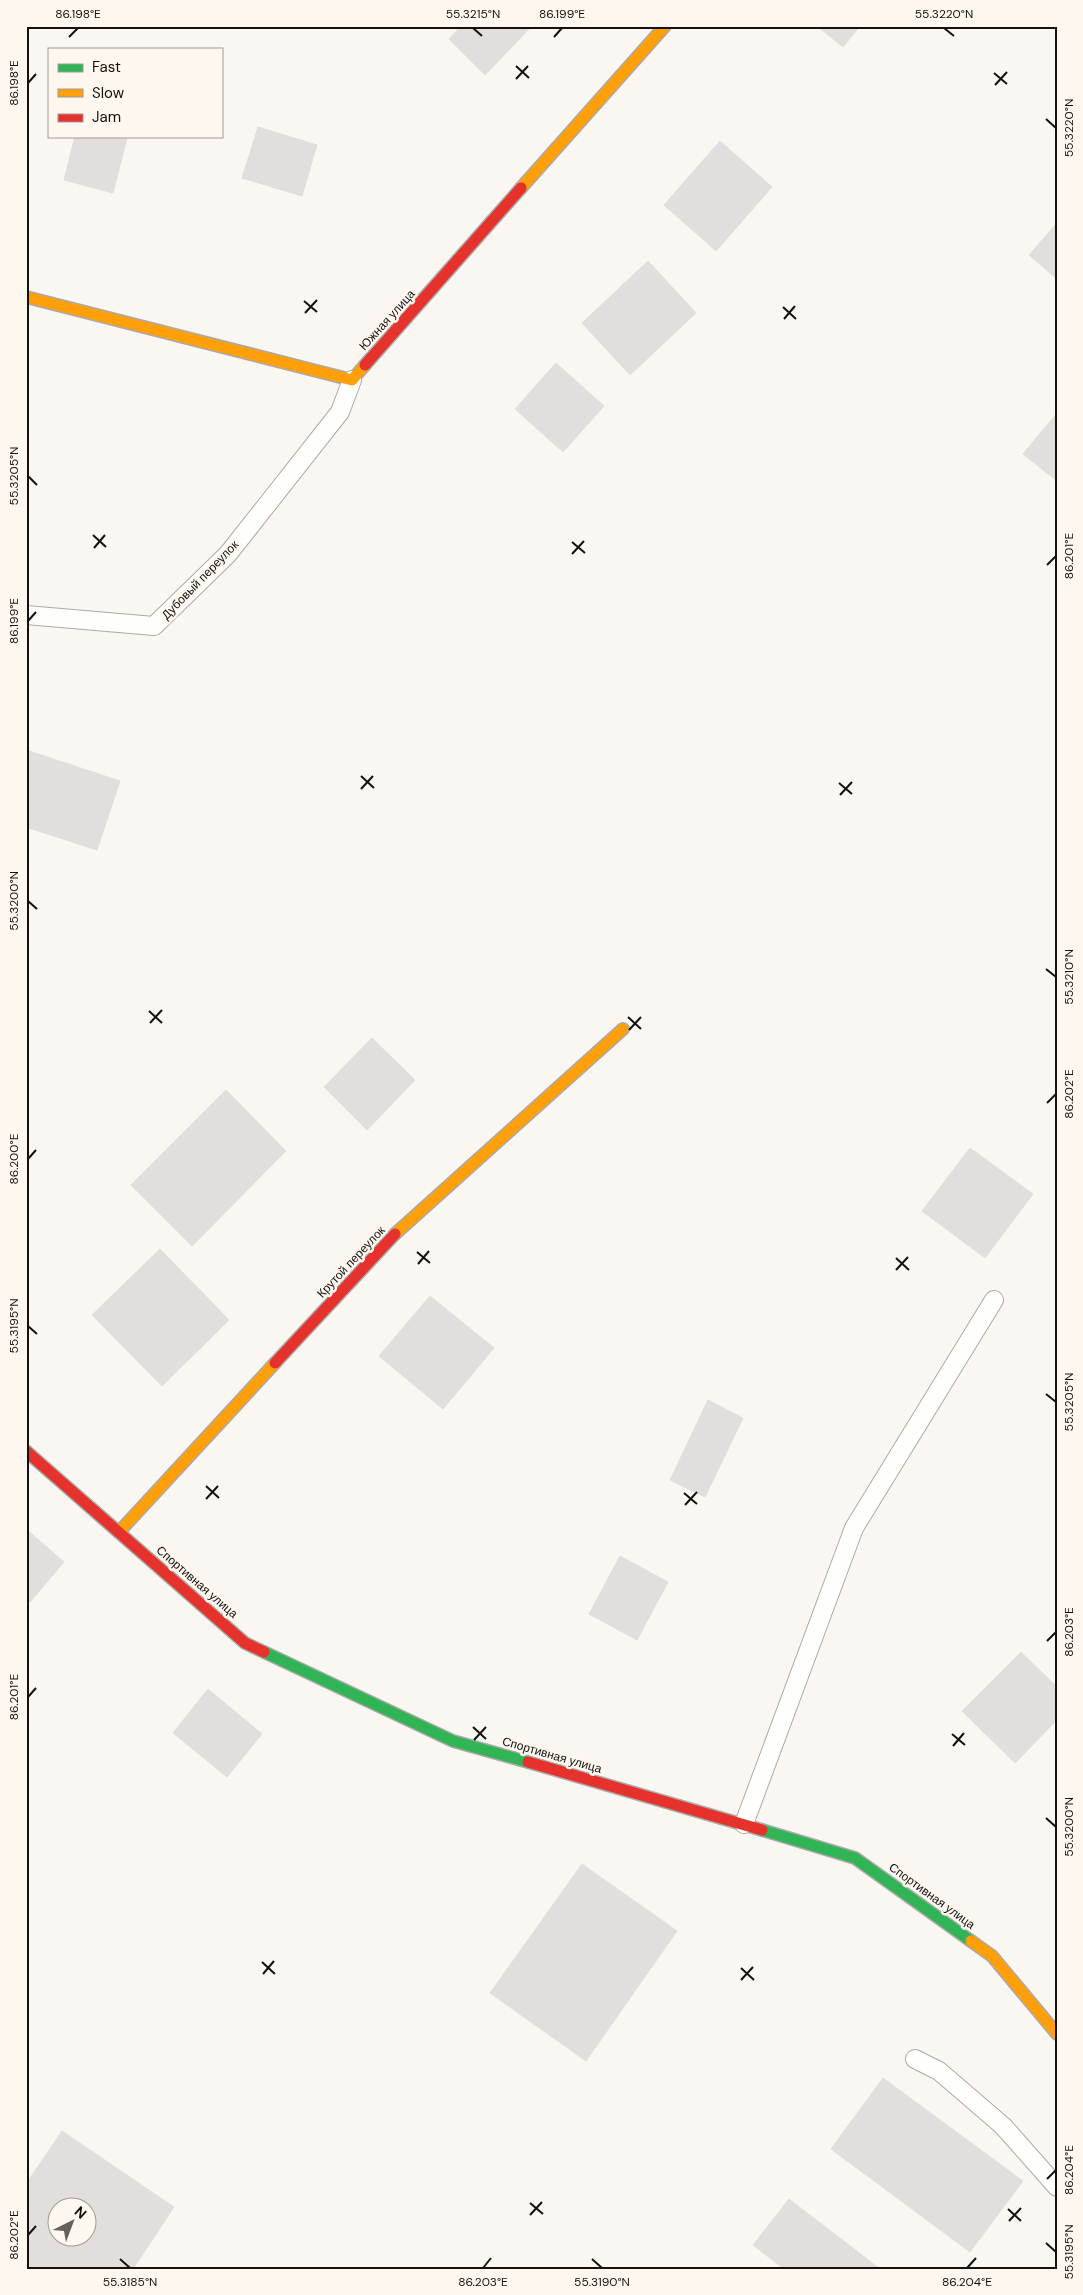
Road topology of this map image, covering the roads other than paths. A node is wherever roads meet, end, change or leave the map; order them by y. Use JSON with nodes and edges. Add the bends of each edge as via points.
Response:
{"nodes":[{"id":1,"x":666,"y":26,"type":"edge"},
{"id":2,"x":26,"y":297,"type":"edge"},
{"id":3,"x":352,"y":380,"type":"junction"},
{"id":4,"x":26,"y":615,"type":"edge"},
{"id":5,"x":623,"y":1029,"type":"dead end"},
{"id":6,"x":994,"y":1300,"type":"dead end"},
{"id":7,"x":26,"y":1451,"type":"edge"},
{"id":8,"x":119,"y":1532,"type":"junction"},
{"id":9,"x":744,"y":1824,"type":"junction"},
{"id":10,"x":1057,"y":2034,"type":"edge"},
{"id":11,"x":915,"y":2059,"type":"dead end"},
{"id":12,"x":1057,"y":2187,"type":"edge"}],
"edges":[{"from":1,"to":3,"type":"street","name":"Южная улица"},
{"from":2,"to":3,"type":"street"},
{"from":3,"to":4,"type":"lane","name":"Дубовый переулок","via":[[340,412],[228,554],[154,626]]},
{"from":5,"to":8,"type":"street","name":"Крутой переулок","via":[[406,1222]]},
{"from":6,"to":9,"type":"lane","via":[[854,1528]]},
{"from":7,"to":8,"type":"street","name":"Спортивная улица"},
{"from":8,"to":9,"type":"street","name":"Спортивная улица","via":[[245,1643],[444,1737]]},
{"from":9,"to":10,"type":"street","name":"Спортивная улица","via":[[855,1858],[992,1956]]},
{"from":11,"to":12,"type":"lane","via":[[939,2070],[1003,2126]]}]}
